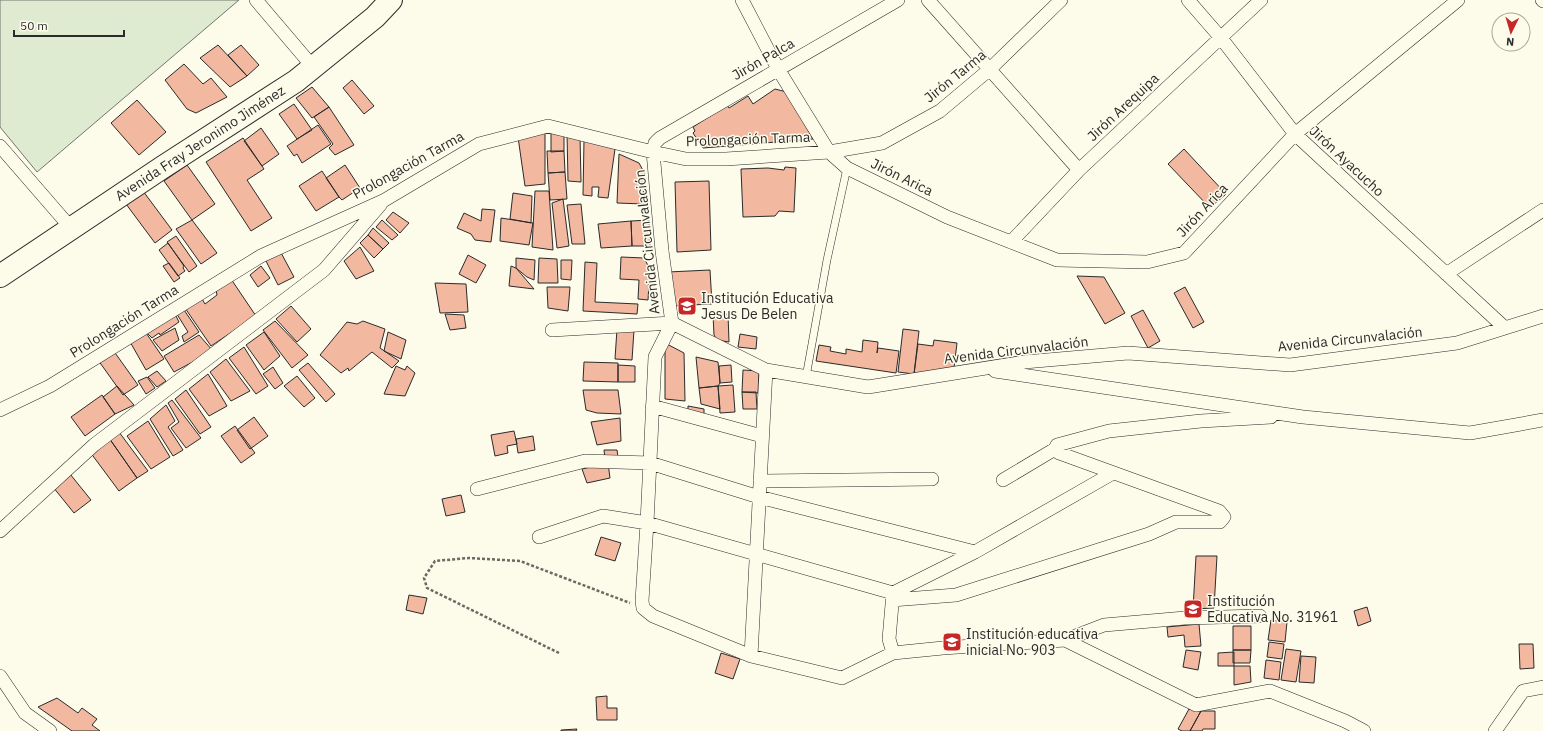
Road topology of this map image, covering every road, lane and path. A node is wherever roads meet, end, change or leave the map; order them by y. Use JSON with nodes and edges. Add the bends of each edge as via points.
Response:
{"nodes":[{"id":1,"x":256,"y":0,"type":"edge"},
{"id":2,"x":391,"y":0,"type":"edge"},
{"id":3,"x":742,"y":0,"type":"edge"},
{"id":4,"x":898,"y":0,"type":"edge"},
{"id":5,"x":928,"y":0,"type":"edge"},
{"id":6,"x":1061,"y":0,"type":"edge"},
{"id":7,"x":1188,"y":0,"type":"edge"},
{"id":8,"x":1260,"y":0,"type":"edge"},
{"id":9,"x":1458,"y":0,"type":"edge"},
{"id":10,"x":1221,"y":38,"type":"junction"},
{"id":11,"x":312,"y":67,"type":"junction"},
{"id":12,"x":778,"y":69,"type":"junction"},
{"id":13,"x":990,"y":69,"type":"junction"},
{"id":14,"x":1295,"y":134,"type":"junction"},
{"id":15,"x":0,"y":146,"type":"edge"},
{"id":16,"x":653,"y":152,"type":"junction"},
{"id":17,"x":829,"y":152,"type":"junction"},
{"id":18,"x":847,"y":168,"type":"junction"},
{"id":19,"x":1079,"y":170,"type":"junction"},
{"id":20,"x":383,"y":201,"type":"junction"},
{"id":21,"x":1543,"y":210,"type":"edge"},
{"id":22,"x":71,"y":228,"type":"junction"},
{"id":23,"x":1011,"y":242,"type":"junction"},
{"id":24,"x":1446,"y":274,"type":"junction"},
{"id":25,"x":0,"y":276,"type":"edge"},
{"id":26,"x":1543,"y":316,"type":"edge"},
{"id":27,"x":672,"y":323,"type":"junction"},
{"id":28,"x":1504,"y":328,"type":"junction"},
{"id":29,"x":552,"y":330,"type":"dead end"},
{"id":30,"x":981,"y":369,"type":"junction"},
{"id":31,"x":766,"y":370,"type":"junction"},
{"id":32,"x":806,"y":377,"type":"junction"},
{"id":33,"x":652,"y":406,"type":"junction"},
{"id":34,"x":0,"y":410,"type":"edge"},
{"id":35,"x":1282,"y":414,"type":"junction"},
{"id":36,"x":1543,"y":420,"type":"edge"},
{"id":37,"x":762,"y":436,"type":"junction"},
{"id":38,"x":1055,"y":449,"type":"junction"},
{"id":39,"x":650,"y":462,"type":"junction"},
{"id":40,"x":1113,"y":473,"type":"junction"},
{"id":41,"x":932,"y":479,"type":"dead end"},
{"id":42,"x":1003,"y":480,"type":"dead end"},
{"id":43,"x":760,"y":481,"type":"junction"},
{"id":44,"x":477,"y":490,"type":"dead end"},
{"id":45,"x":759,"y":497,"type":"junction"},
{"id":46,"x":647,"y":523,"type":"junction"},
{"id":47,"x":0,"y":531,"type":"edge"},
{"id":48,"x":539,"y":537,"type":"dead end"},
{"id":49,"x":975,"y":552,"type":"junction"},
{"id":50,"x":756,"y":554,"type":"junction"},
{"id":51,"x":892,"y":597,"type":"junction"},
{"id":52,"x":643,"y":608,"type":"junction"},
{"id":53,"x":1260,"y":616,"type":"dead end"},
{"id":54,"x":1065,"y":640,"type":"junction"},
{"id":55,"x":559,"y":653,"type":"dead end"},
{"id":56,"x":893,"y":653,"type":"junction"},
{"id":57,"x":751,"y":656,"type":"junction"},
{"id":58,"x":0,"y":676,"type":"edge"},
{"id":59,"x":1543,"y":687,"type":"edge"},
{"id":60,"x":50,"y":731,"type":"edge"},
{"id":61,"x":1364,"y":731,"type":"edge"},
{"id":62,"x":1495,"y":731,"type":"edge"}],
"edges":[{"from":1,"to":11,"type":"street"},
{"from":2,"to":11,"type":"highway","name":"Avenida Fray Jeronimo Jiménez","via":[[375,17]]},
{"from":3,"to":12,"type":"street","name":"Jirón Arica"},
{"from":4,"to":12,"type":"street","name":"Jirón Palca"},
{"from":5,"to":13,"type":"street"},
{"from":6,"to":13,"type":"street","name":"Jirón Tarma"},
{"from":7,"to":10,"type":"street","name":"Jirón Ayacucho"},
{"from":8,"to":10,"type":"street","name":"Jirón Arequipa"},
{"from":9,"to":14,"type":"street","name":"Jirón Arica"},
{"from":10,"to":14,"type":"street","name":"Jirón Ayacucho"},
{"from":10,"to":19,"type":"street","name":"Jirón Arequipa"},
{"from":11,"to":22,"type":"highway","name":"Avenida Fray Jeronimo Jiménez"},
{"from":12,"to":16,"type":"street","name":"Jirón Palca","via":[[660,138],[655,143]]},
{"from":12,"to":17,"type":"street","name":"Jirón Arica"},
{"from":13,"to":17,"type":"street","name":"Jirón Tarma","via":[[940,111],[882,143]]},
{"from":13,"to":19,"type":"street"},
{"from":14,"to":23,"type":"street","name":"Jirón Arica","via":[[1184,253],[1147,262],[1057,260]]},
{"from":14,"to":24,"type":"street","name":"Jirón Ayacucho"},
{"from":15,"to":22,"type":"street"},
{"from":16,"to":17,"type":"street","name":"Prolongación Tarma","via":[[686,159]]},
{"from":16,"to":20,"type":"street","name":"Prolongación Tarma","via":[[548,126],[479,144]]},
{"from":16,"to":27,"type":"street","name":"Avenida Circunvalación"},
{"from":17,"to":18,"type":"street","name":"Jirón Arica"},
{"from":18,"to":23,"type":"street","name":"Jirón Arica","via":[[947,217]]},
{"from":18,"to":32,"type":"lane"},
{"from":19,"to":23,"type":"street","name":"Jirón Arequipa"},
{"from":20,"to":34,"type":"street","name":"Prolongación Tarma","via":[[261,256],[50,386]]},
{"from":20,"to":47,"type":"street","via":[[324,270],[94,445]]},
{"from":21,"to":24,"type":"street"},
{"from":22,"to":25,"type":"highway","name":"Avenida Fray Jeronimo Jiménez"},
{"from":24,"to":28,"type":"street","name":"Jirón Ayacucho"},
{"from":26,"to":28,"type":"street","name":"Avenida Circunvalación"},
{"from":27,"to":29,"type":"street"},
{"from":27,"to":31,"type":"street","name":"Avenida Circunvalación"},
{"from":27,"to":33,"type":"street","via":[[655,357]]},
{"from":28,"to":30,"type":"street","name":"Avenida Circunvalación","via":[[1457,343],[1290,365],[1128,353],[1024,362]]},
{"from":30,"to":32,"type":"street","name":"Avenida Circunvalación","via":[[868,387]]},
{"from":30,"to":35,"type":"street"},
{"from":31,"to":32,"type":"street","name":"Avenida Circunvalación"},
{"from":31,"to":37,"type":"street"},
{"from":33,"to":37,"type":"street"},
{"from":33,"to":39,"type":"street"},
{"from":35,"to":36,"type":"street","via":[[1470,433]]},
{"from":35,"to":38,"type":"street","via":[[1262,419],[1201,421],[1109,431],[1057,445]]},
{"from":37,"to":43,"type":"street"},
{"from":38,"to":40,"type":"street","via":[[1058,453]]},
{"from":38,"to":42,"type":"street"},
{"from":39,"to":44,"type":"street","via":[[585,461]]},
{"from":39,"to":45,"type":"street"},
{"from":39,"to":46,"type":"street"},
{"from":40,"to":49,"type":"street"},
{"from":40,"to":51,"type":"street","via":[[1219,511],[1224,517],[1220,522],[1176,522],[1149,534],[956,596]]},
{"from":41,"to":43,"type":"street"},
{"from":43,"to":45,"type":"street"},
{"from":45,"to":49,"type":"street"},
{"from":45,"to":50,"type":"street"},
{"from":46,"to":48,"type":"street","via":[[603,516]]},
{"from":46,"to":50,"type":"street"},
{"from":46,"to":52,"type":"street"},
{"from":49,"to":51,"type":"street"},
{"from":50,"to":51,"type":"street"},
{"from":50,"to":57,"type":"street"},
{"from":51,"to":56,"type":"street","via":[[889,639]]},
{"from":52,"to":55,"type":"path","via":[[520,561],[469,558],[435,561],[424,578],[427,588]]},
{"from":52,"to":57,"type":"street","via":[[653,616]]},
{"from":53,"to":54,"type":"street","via":[[1185,618],[1104,625]]},
{"from":54,"to":56,"type":"street"},
{"from":54,"to":61,"type":"street","via":[[1196,705],[1270,691],[1346,721]]},
{"from":56,"to":57,"type":"street","via":[[842,678]]},
{"from":58,"to":60,"type":"street","via":[[25,713]]},
{"from":59,"to":62,"type":"street","via":[[1523,691]]}]}
